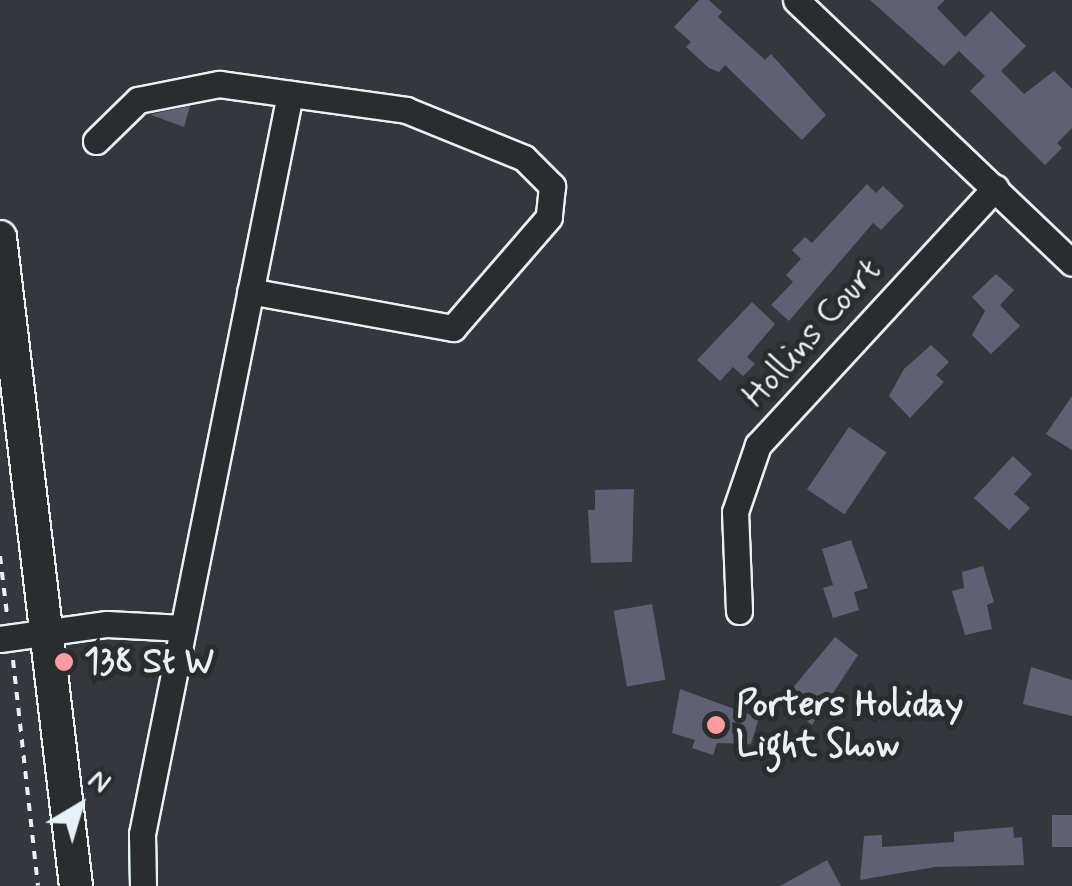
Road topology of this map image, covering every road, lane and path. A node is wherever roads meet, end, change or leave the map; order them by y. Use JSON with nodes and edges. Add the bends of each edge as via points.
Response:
{"nodes":[{"id":1,"x":796,"y":0,"type":"edge"},
{"id":2,"x":290,"y":94,"type":"junction"},
{"id":3,"x":96,"y":142,"type":"dead end"},
{"id":4,"x":994,"y":188,"type":"junction"},
{"id":5,"x":0,"y":236,"type":"edge"},
{"id":6,"x":1072,"y":263,"type":"edge"},
{"id":7,"x":250,"y":291,"type":"junction"},
{"id":8,"x":0,"y":556,"type":"edge"},
{"id":9,"x":739,"y":611,"type":"dead end"},
{"id":10,"x":183,"y":628,"type":"junction"},
{"id":11,"x":46,"y":633,"type":"junction"},
{"id":12,"x":5,"y":638,"type":"edge"},
{"id":13,"x":38,"y":886,"type":"edge"},
{"id":14,"x":76,"y":886,"type":"edge"},
{"id":15,"x":143,"y":886,"type":"edge"}],
"edges":[{"from":1,"to":4,"type":"street"},
{"from":2,"to":3,"type":"street","via":[[220,84],[138,100]]},
{"from":2,"to":7,"type":"street"},
{"from":2,"to":7,"type":"street","via":[[406,110],[496,144],[546,176],[553,208],[453,328]]},
{"from":4,"to":6,"type":"street"},
{"from":4,"to":9,"type":"street","name":"Hollins Court","via":[[758,444],[735,512]]},
{"from":5,"to":11,"type":"street"},
{"from":7,"to":10,"type":"street"},
{"from":8,"to":12,"type":"path"},
{"from":10,"to":11,"type":"street","via":[[107,624]]},
{"from":10,"to":15,"type":"street","via":[[142,834]]},
{"from":11,"to":12,"type":"street"},
{"from":11,"to":14,"type":"street"},
{"from":12,"to":13,"type":"path"}]}
